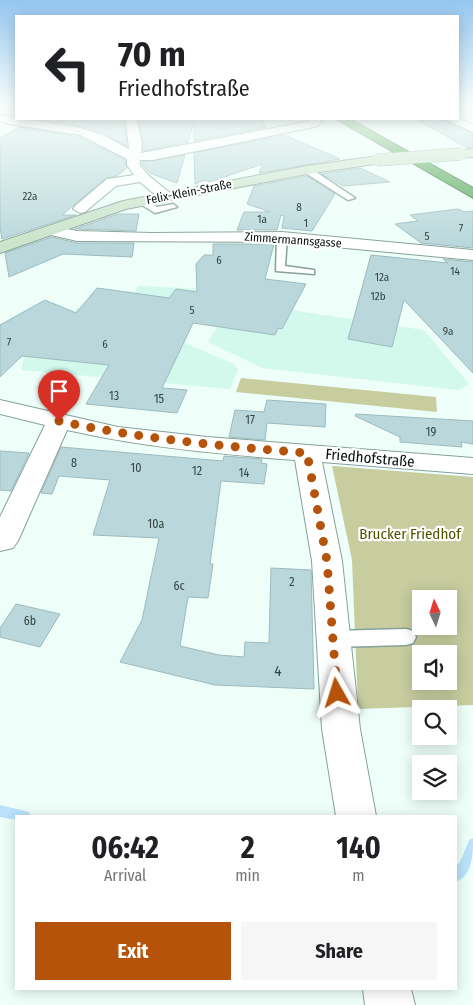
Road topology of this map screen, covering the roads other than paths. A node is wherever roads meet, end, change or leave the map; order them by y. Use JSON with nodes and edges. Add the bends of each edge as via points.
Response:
{"nodes":[{"id":1,"x":123,"y":151,"type":"edge"},
{"id":2,"x":134,"y":151,"type":"edge"},
{"id":3,"x":179,"y":151,"type":"edge"},
{"id":4,"x":398,"y":151,"type":"edge"},
{"id":5,"x":421,"y":151,"type":"edge"},
{"id":6,"x":467,"y":154,"type":"edge"},
{"id":7,"x":133,"y":157,"type":"junction"},
{"id":8,"x":307,"y":170,"type":"junction"},
{"id":9,"x":142,"y":178,"type":"junction"},
{"id":10,"x":472,"y":178,"type":"dead end"},
{"id":11,"x":473,"y":194,"type":"edge"},
{"id":12,"x":162,"y":197,"type":"junction"},
{"id":13,"x":351,"y":198,"type":"dead end"},
{"id":14,"x":80,"y":209,"type":"dead end"},
{"id":15,"x":52,"y":231,"type":"junction"},
{"id":16,"x":282,"y":237,"type":"junction"},
{"id":17,"x":0,"y":248,"type":"edge"},
{"id":18,"x":473,"y":255,"type":"edge"},
{"id":19,"x":310,"y":272,"type":"dead end"},
{"id":20,"x":0,"y":407,"type":"edge"},
{"id":21,"x":59,"y":421,"type":"junction"},
{"id":22,"x":307,"y":453,"type":"junction"},
{"id":23,"x":473,"y":466,"type":"edge"},
{"id":24,"x":0,"y":541,"type":"edge"},
{"id":25,"x":406,"y":637,"type":"dead end"},
{"id":26,"x":332,"y":639,"type":"junction"},
{"id":27,"x":356,"y":815,"type":"edge"},
{"id":28,"x":387,"y":990,"type":"edge"},
{"id":29,"x":390,"y":1005,"type":"edge"}],
"edges":[{"from":1,"to":7,"type":"street"},
{"from":2,"to":7,"type":"street"},
{"from":3,"to":7,"type":"street"},
{"from":4,"to":11,"type":"highway"},
{"from":5,"to":10,"type":"highway"},
{"from":6,"to":8,"type":"street","name":"Felix-Klein-Straße","bridge":true,"via":[[376,160]]},
{"from":7,"to":9,"type":"street","via":[[133,165]]},
{"from":8,"to":12,"type":"street","name":"Felix-Klein-Straße"},
{"from":8,"to":13,"type":"lane"},
{"from":9,"to":12,"type":"street"},
{"from":9,"to":14,"type":"street","via":[[112,182]]},
{"from":12,"to":15,"type":"street","name":"Felix-Klein-Straße","via":[[102,211]]},
{"from":15,"to":16,"type":"street","name":"Zimmermannsgasse","via":[[77,236],[151,238]]},
{"from":15,"to":17,"type":"street","name":"Felix-Klein-Straße"},
{"from":16,"to":18,"type":"street","name":"Zimmermannsgasse"},
{"from":16,"to":19,"type":"lane","via":[[280,269]]},
{"from":20,"to":21,"type":"street","name":"Friedhofstraße"},
{"from":21,"to":22,"type":"street","name":"Friedhofstraße","via":[[118,434]]},
{"from":21,"to":24,"type":"street","via":[[3,541]]},
{"from":22,"to":23,"type":"street","name":"Friedhofstraße"},
{"from":22,"to":26,"type":"street","via":[[327,561]]},
{"from":25,"to":26,"type":"lane"},
{"from":26,"to":27,"type":"street","via":[[341,729]]},
{"from":28,"to":29,"type":"street"}]}
